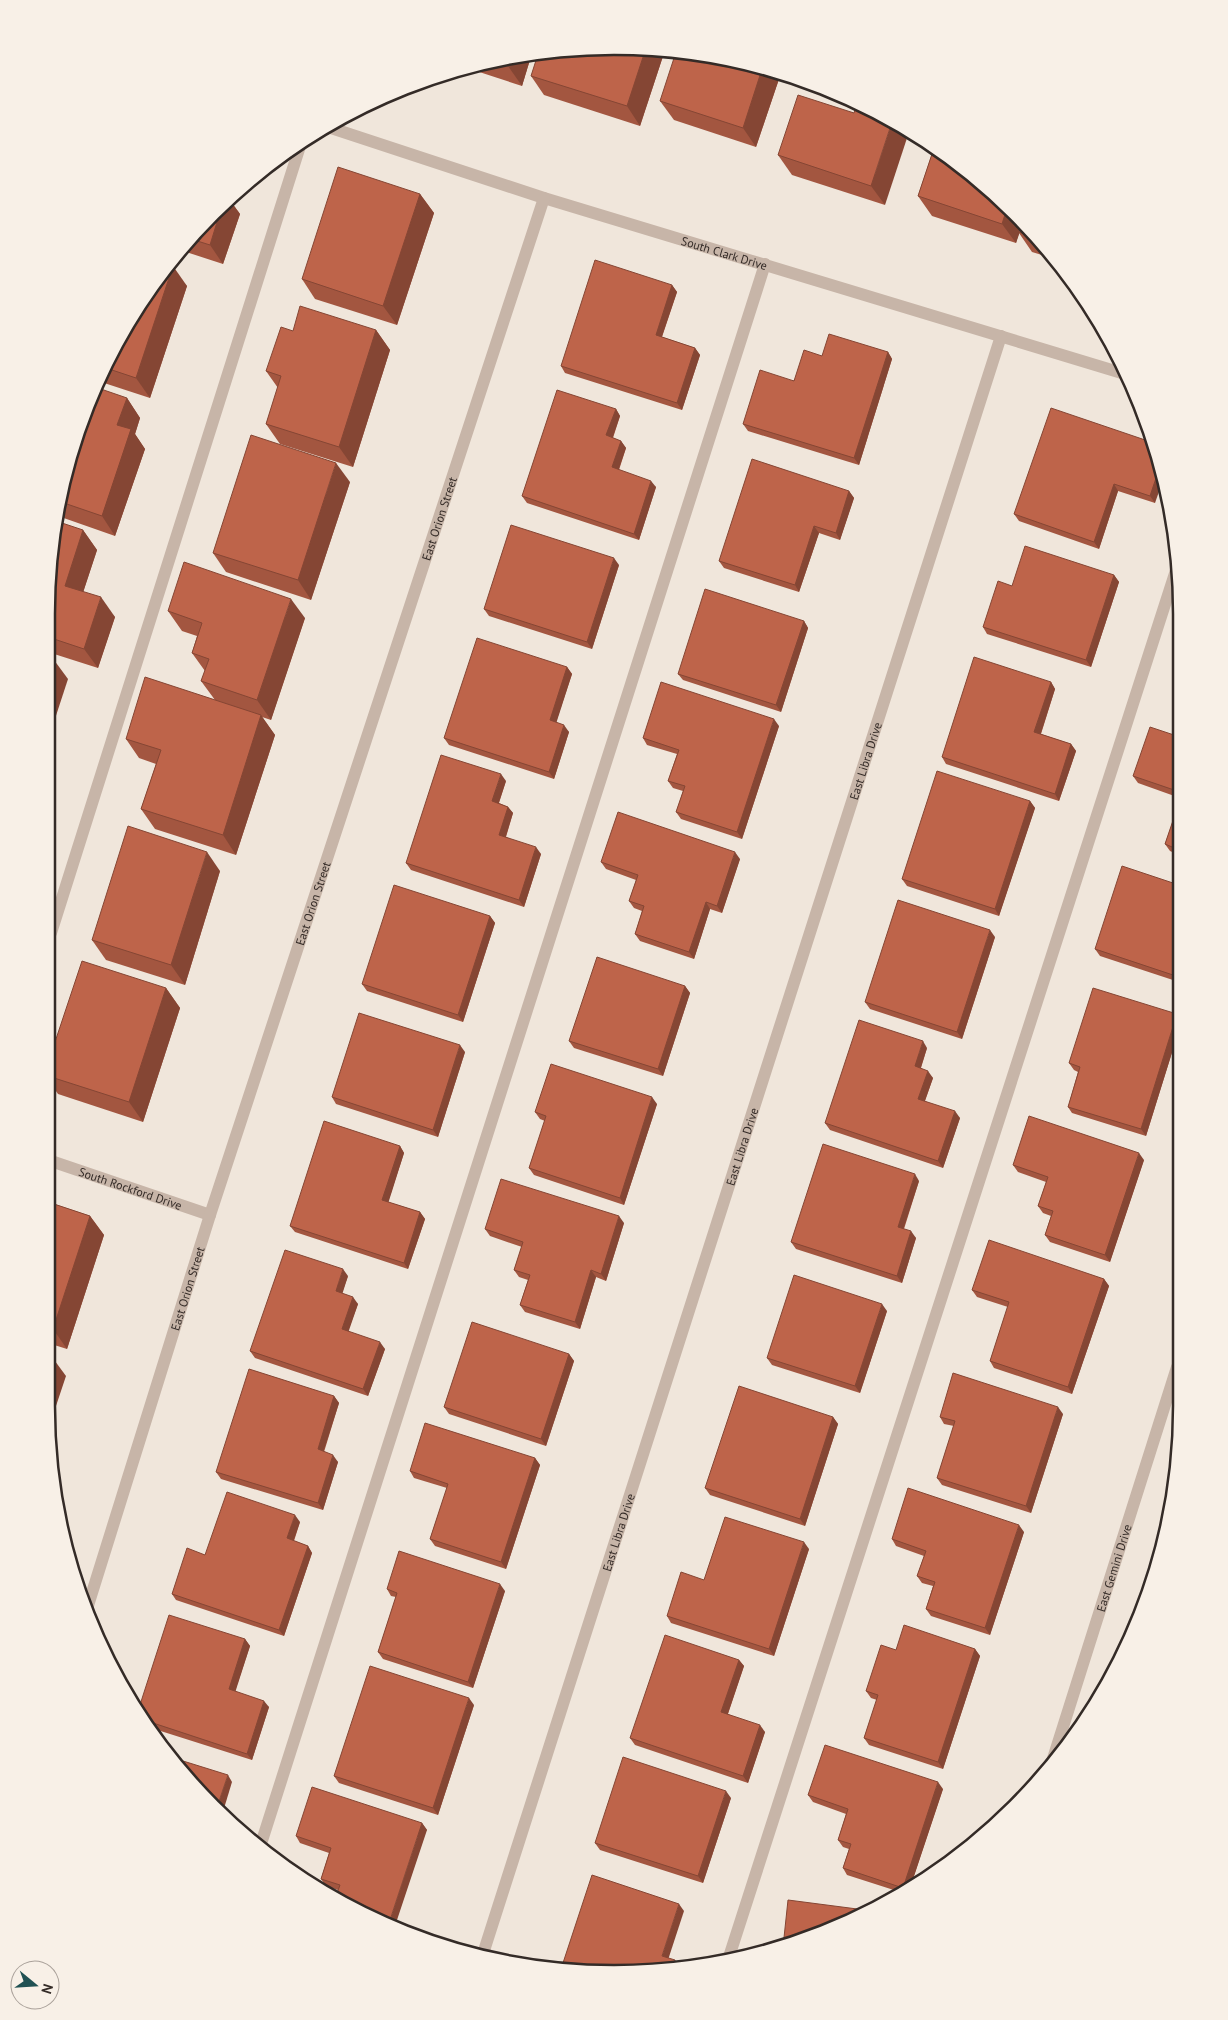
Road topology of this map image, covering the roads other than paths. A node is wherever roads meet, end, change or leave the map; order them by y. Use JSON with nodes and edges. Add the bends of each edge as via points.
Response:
{"nodes":[{"id":1,"x":336,"y":130,"type":"edge"},
{"id":2,"x":298,"y":153,"type":"edge"},
{"id":3,"x":544,"y":198,"type":"junction"},
{"id":4,"x":765,"y":264,"type":"junction"},
{"id":5,"x":1001,"y":336,"type":"junction"},
{"id":6,"x":1117,"y":371,"type":"edge"},
{"id":7,"x":1172,"y":582,"type":"edge"},
{"id":8,"x":55,"y":920,"type":"edge"},
{"id":9,"x":55,"y":1162,"type":"edge"},
{"id":10,"x":210,"y":1214,"type":"junction"},
{"id":11,"x":1173,"y":1380,"type":"edge"},
{"id":12,"x":90,"y":1599,"type":"edge"},
{"id":13,"x":1057,"y":1746,"type":"edge"},
{"id":14,"x":262,"y":1840,"type":"edge"},
{"id":15,"x":484,"y":1949,"type":"edge"},
{"id":16,"x":730,"y":1952,"type":"edge"}],
"edges":[{"from":1,"to":3,"type":"street","name":"South Clark Drive"},
{"from":2,"to":8,"type":"street"},
{"from":3,"to":4,"type":"street","name":"South Clark Drive"},
{"from":3,"to":10,"type":"street","name":"East Orion Street"},
{"from":4,"to":5,"type":"street","name":"South Clark Drive"},
{"from":4,"to":14,"type":"street"},
{"from":5,"to":6,"type":"street","name":"South Clark Drive"},
{"from":5,"to":15,"type":"street","name":"East Libra Drive"},
{"from":7,"to":16,"type":"street"},
{"from":9,"to":10,"type":"street","name":"South Rockford Drive"},
{"from":10,"to":12,"type":"street","name":"East Orion Street"},
{"from":11,"to":13,"type":"street","name":"East Gemini Drive"}]}
